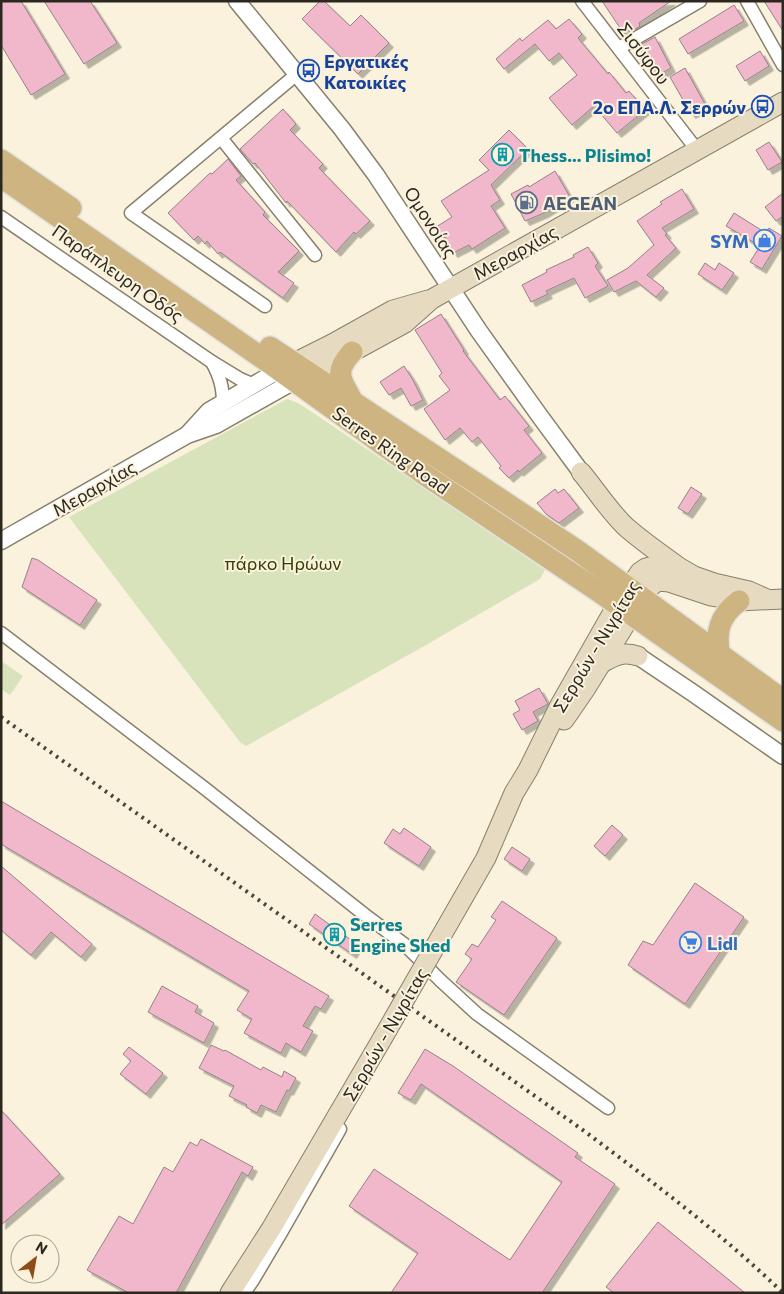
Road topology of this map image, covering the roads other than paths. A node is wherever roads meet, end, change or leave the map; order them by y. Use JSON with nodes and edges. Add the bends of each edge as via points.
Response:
{"nodes":[{"id":1,"x":237,"y":1,"type":"edge"},
{"id":2,"x":582,"y":1,"type":"edge"},
{"id":3,"x":700,"y":1,"type":"edge"},
{"id":4,"x":747,"y":1,"type":"edge"},
{"id":5,"x":619,"y":48,"type":"junction"},
{"id":6,"x":783,"y":65,"type":"edge"},
{"id":7,"x":297,"y":74,"type":"junction"},
{"id":8,"x":783,"y":102,"type":"edge"},
{"id":9,"x":221,"y":138,"type":"junction"},
{"id":10,"x":697,"y":150,"type":"junction"},
{"id":11,"x":1,"y":160,"type":"edge"},
{"id":12,"x":1,"y":177,"type":"edge"},
{"id":13,"x":1,"y":216,"type":"edge"},
{"id":14,"x":315,"y":255,"type":"dead end"},
{"id":15,"x":450,"y":288,"type":"junction"},
{"id":16,"x":432,"y":299,"type":"junction"},
{"id":17,"x":265,"y":306,"type":"dead end"},
{"id":18,"x":352,"y":352,"type":"junction"},
{"id":19,"x":212,"y":362,"type":"junction"},
{"id":20,"x":294,"y":372,"type":"junction"},
{"id":21,"x":254,"y":385,"type":"junction"},
{"id":22,"x":353,"y":402,"type":"junction"},
{"id":23,"x":223,"y":404,"type":"junction"},
{"id":24,"x":187,"y":435,"type":"junction"},
{"id":25,"x":582,"y":472,"type":"joint"},
{"id":26,"x":1,"y":541,"type":"edge"},
{"id":27,"x":677,"y":566,"type":"junction"},
{"id":28,"x":775,"y":599,"type":"edge"},
{"id":29,"x":738,"y":601,"type":"junction"},
{"id":30,"x":629,"y":606,"type":"junction"},
{"id":31,"x":1,"y":633,"type":"edge"},
{"id":32,"x":638,"y":656,"type":"junction"},
{"id":33,"x":720,"y":656,"type":"junction"},
{"id":34,"x":600,"y":664,"type":"junction"},
{"id":35,"x":783,"y":700,"type":"edge"},
{"id":36,"x":783,"y":721,"type":"edge"},
{"id":37,"x":783,"y":756,"type":"edge"},
{"id":38,"x":528,"y":770,"type":"junction"},
{"id":39,"x":399,"y":1026,"type":"dead end"},
{"id":40,"x":608,"y":1108,"type":"dead end"},
{"id":41,"x":230,"y":1293,"type":"edge"},
{"id":42,"x":244,"y":1293,"type":"edge"}],
"edges":[{"from":1,"to":7,"type":"street","name":"Ομονοίας"},
{"from":2,"to":5,"type":"street","name":"Σισύφου"},
{"from":3,"to":5,"type":"street"},
{"from":4,"to":6,"type":"street"},
{"from":5,"to":10,"type":"street","name":"Σισύφου"},
{"from":7,"to":9,"type":"street"},
{"from":7,"to":15,"type":"street","name":"Ομονοίας","via":[[376,175]]},
{"from":8,"to":10,"type":"main road","name":"Μεραρχίας"},
{"from":9,"to":14,"type":"street"},
{"from":9,"to":17,"type":"street","via":[[131,213]]},
{"from":10,"to":15,"type":"main road","name":"Μεραρχίας"},
{"from":11,"to":20,"type":"main road","name":"Serres Ring Road","via":[[248,332]]},
{"from":12,"to":20,"type":"main road","name":"Serres Ring Road","via":[[58,218]]},
{"from":13,"to":19,"type":"street","name":"Παράπλευρη Οδός"},
{"from":15,"to":16,"type":"main road","name":"Μεραρχίας"},
{"from":15,"to":25,"type":"street","name":"Ομονοίας"},
{"from":16,"to":18,"type":"main road","name":"Μεραρχίας","via":[[405,323]]},
{"from":16,"to":20,"type":"main road","name":"Μεραρχίας","via":[[393,310],[332,344]]},
{"from":18,"to":20,"type":"main road","name":"Μεραρχίας"},
{"from":18,"to":22,"type":"main road","via":[[340,371]]},
{"from":19,"to":21,"type":"street","name":"Παράπλευρη Οδός"},
{"from":19,"to":23,"type":"street","via":[[222,384]]},
{"from":20,"to":21,"type":"street","name":"Μεραρχίας"},
{"from":20,"to":22,"type":"main road","name":"Serres Ring Road"},
{"from":20,"to":24,"type":"street","name":"Μεραρχίας","via":[[216,425]]},
{"from":20,"to":30,"type":"main road","name":"Serres Ring Road","via":[[425,475]]},
{"from":21,"to":23,"type":"street","name":"Μεραρχίας"},
{"from":22,"to":30,"type":"main road","name":"Serres Ring Road","via":[[578,551]]},
{"from":23,"to":24,"type":"street","name":"Μεραρχίας","via":[[209,411]]},
{"from":24,"to":26,"type":"street","name":"Μεραρχίας"},
{"from":25,"to":27,"type":"main road","via":[[626,526]]},
{"from":27,"to":28,"type":"main road","name":"Σερρών - Νιγρίτας","via":[[714,583]]},
{"from":27,"to":30,"type":"main road","name":"Σερρών - Νιγρίτας","via":[[658,565],[640,572]]},
{"from":28,"to":29,"type":"main road","name":"Σερρών - Νιγρίτας"},
{"from":29,"to":30,"type":"main road","name":"Σερρών - Νιγρίτας","via":[[664,582],[655,583]]},
{"from":29,"to":33,"type":"main road","via":[[726,612],[720,624]]},
{"from":30,"to":32,"type":"main road","via":[[628,644]]},
{"from":30,"to":33,"type":"main road","name":"Serres Ring Road"},
{"from":30,"to":34,"type":"main road","name":"Σερρών - Νιγρίτας"},
{"from":30,"to":36,"type":"main road","name":"Serres Ring Road"},
{"from":30,"to":38,"type":"main road","name":"Σερρών - Νιγρίτας","via":[[560,706]]},
{"from":31,"to":40,"type":"street","via":[[404,944],[477,1014]]},
{"from":32,"to":34,"type":"main road","via":[[622,653]]},
{"from":32,"to":37,"type":"street"},
{"from":33,"to":35,"type":"main road","name":"Serres Ring Road"},
{"from":34,"to":38,"type":"main road","name":"Σερρών - Νιγρίτας"},
{"from":38,"to":41,"type":"main road","name":"Σερρών - Νιγρίτας","bridge":true,"via":[[481,866],[424,967],[271,1229]]},
{"from":39,"to":42,"type":"street"}]}
